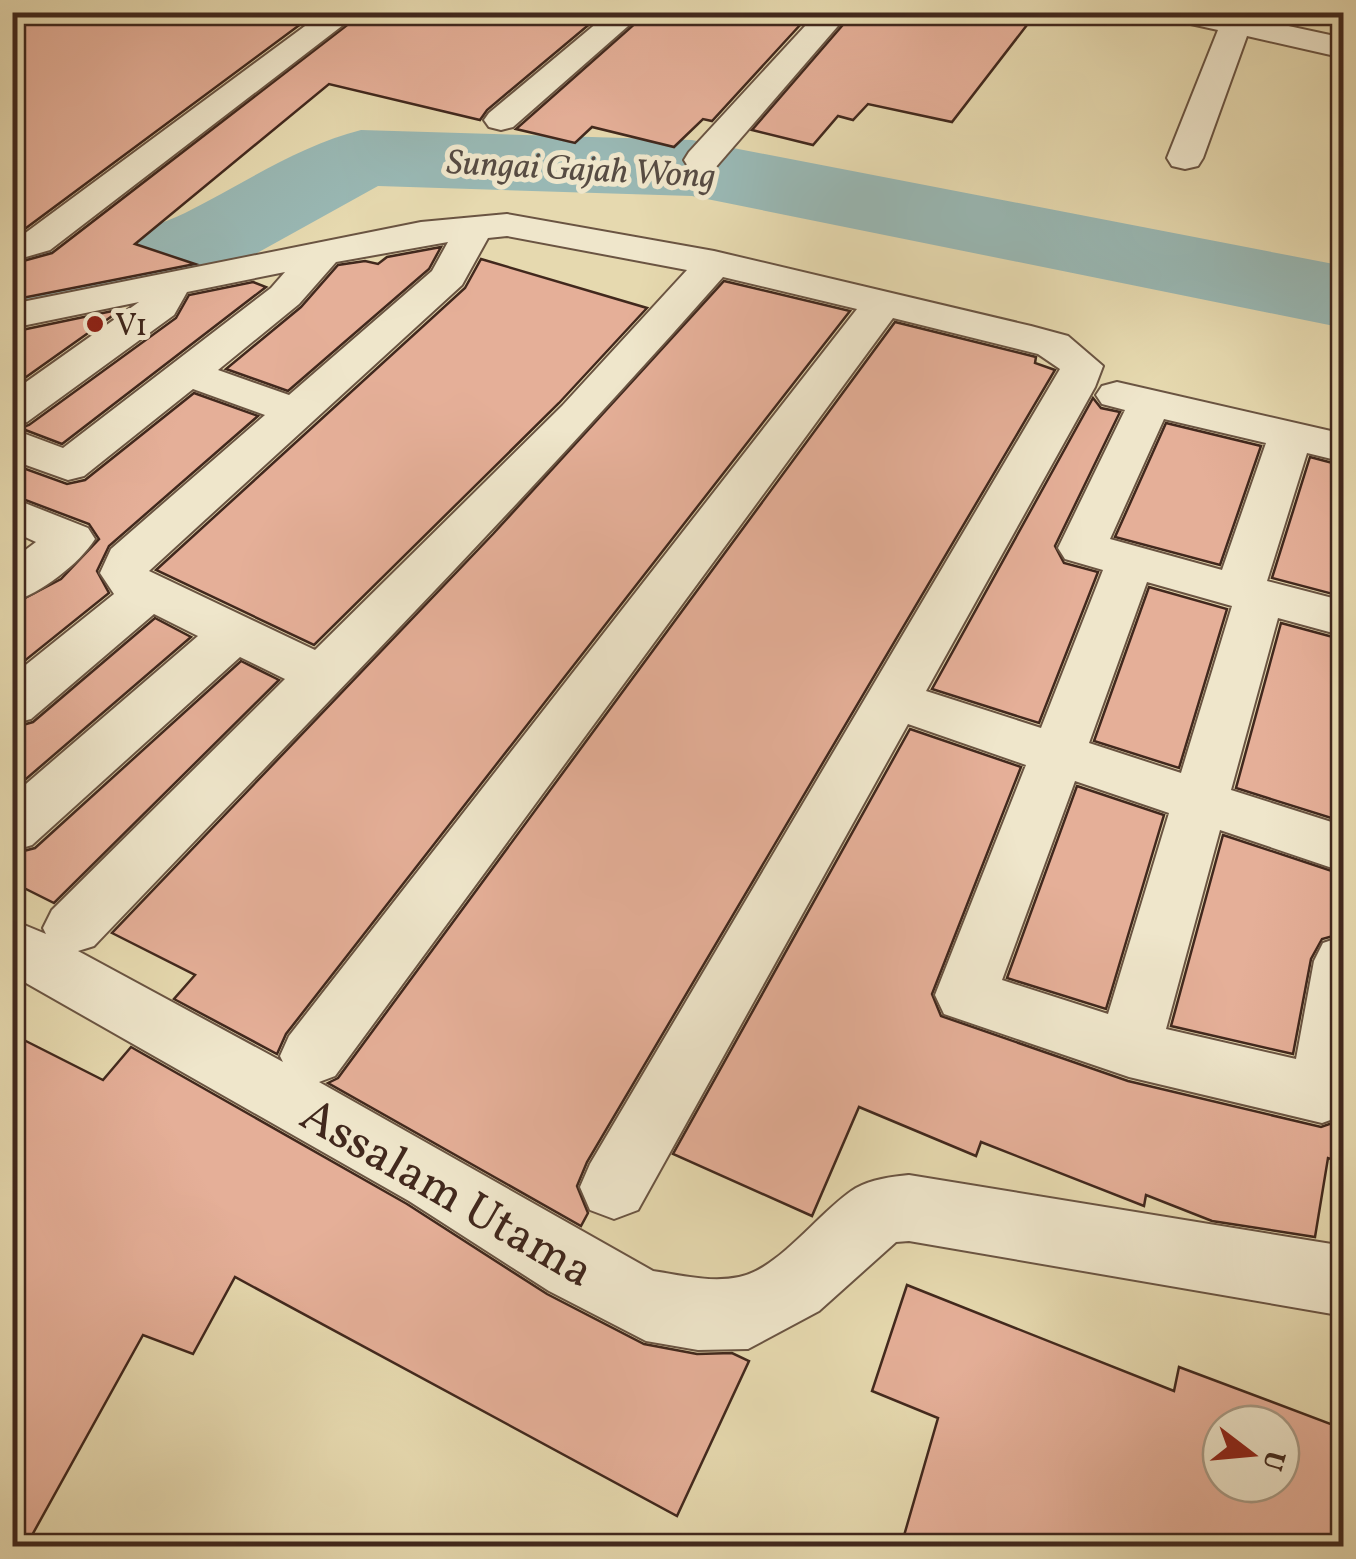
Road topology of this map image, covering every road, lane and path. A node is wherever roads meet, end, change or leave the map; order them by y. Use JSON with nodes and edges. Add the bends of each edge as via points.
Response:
{"nodes":[{"id":1,"x":345,"y":12,"type":"edge"},
{"id":2,"x":630,"y":12,"type":"edge"},
{"id":3,"x":836,"y":12,"type":"edge"},
{"id":4,"x":1179,"y":13,"type":"edge"},
{"id":5,"x":1236,"y":25,"type":"junction"},
{"id":6,"x":1344,"y":48,"type":"edge"},
{"id":7,"x":501,"y":120,"type":"dead end"},
{"id":8,"x":1185,"y":158,"type":"dead end"},
{"id":9,"x":702,"y":160,"type":"dead end"},
{"id":10,"x":475,"y":226,"type":"junction"},
{"id":11,"x":12,"y":250,"type":"edge"},
{"id":12,"x":323,"y":253,"type":"junction"},
{"id":13,"x":714,"y":264,"type":"junction"},
{"id":14,"x":172,"y":284,"type":"junction"},
{"id":15,"x":883,"y":303,"type":"junction"},
{"id":16,"x":12,"y":316,"type":"edge"},
{"id":17,"x":187,"y":373,"type":"junction"},
{"id":18,"x":1074,"y":386,"type":"junction"},
{"id":19,"x":1150,"y":402,"type":"junction"},
{"id":20,"x":294,"y":412,"type":"junction"},
{"id":21,"x":12,"y":414,"type":"edge"},
{"id":22,"x":1290,"y":437,"type":"junction"},
{"id":23,"x":12,"y":443,"type":"edge"},
{"id":24,"x":1344,"y":448,"type":"edge"},
{"id":25,"x":68,"y":466,"type":"junction"},
{"id":26,"x":12,"y":511,"type":"edge"},
{"id":27,"x":71,"y":539,"type":"junction"},
{"id":28,"x":1131,"y":561,"type":"junction"},
{"id":29,"x":138,"y":578,"type":"junction"},
{"id":30,"x":12,"y":585,"type":"edge"},
{"id":31,"x":1249,"y":594,"type":"junction"},
{"id":32,"x":1344,"y":619,"type":"edge"},
{"id":33,"x":234,"y":632,"type":"junction"},
{"id":34,"x":322,"y":676,"type":"junction"},
{"id":35,"x":891,"y":699,"type":"junction"},
{"id":36,"x":12,"y":706,"type":"edge"},
{"id":37,"x":1058,"y":755,"type":"junction"},
{"id":38,"x":1201,"y":803,"type":"junction"},
{"id":39,"x":12,"y":829,"type":"edge"},
{"id":40,"x":1344,"y":849,"type":"edge"},
{"id":41,"x":73,"y":928,"type":"dead end"},
{"id":42,"x":12,"y":944,"type":"edge"},
{"id":43,"x":1343,"y":965,"type":"edge"},
{"id":44,"x":1129,"y":1050,"type":"junction"},
{"id":45,"x":312,"y":1056,"type":"dead end"},
{"id":46,"x":614,"y":1187,"type":"dead end"},
{"id":47,"x":1344,"y":1281,"type":"edge"}],
"edges":[{"from":1,"to":11,"type":"street","via":[[37,242]]},
{"from":2,"to":7,"type":"street"},
{"from":3,"to":9,"type":"street"},
{"from":4,"to":5,"type":"street"},
{"from":5,"to":6,"type":"street"},
{"from":5,"to":8,"type":"street"},
{"from":10,"to":12,"type":"street"},
{"from":10,"to":13,"type":"street","via":[[545,230]]},
{"from":10,"to":20,"type":"street","via":[[448,277]]},
{"from":12,"to":14,"type":"street"},
{"from":12,"to":17,"type":"street","via":[[285,296]]},
{"from":13,"to":15,"type":"street"},
{"from":13,"to":34,"type":"street"},
{"from":14,"to":16,"type":"street"},
{"from":14,"to":21,"type":"street","via":[[160,306]]},
{"from":15,"to":18,"type":"street","via":[[1053,345],[1082,366]]},
{"from":15,"to":45,"type":"street"},
{"from":17,"to":20,"type":"street"},
{"from":17,"to":25,"type":"street"},
{"from":18,"to":19,"type":"street"},
{"from":18,"to":35,"type":"street"},
{"from":19,"to":22,"type":"street"},
{"from":19,"to":28,"type":"street","via":[[1082,548]]},
{"from":20,"to":29,"type":"street","via":[[137,550]]},
{"from":22,"to":24,"type":"street"},
{"from":22,"to":31,"type":"street"},
{"from":23,"to":25,"type":"street"},
{"from":25,"to":26,"type":"street"},
{"from":26,"to":27,"type":"street"},
{"from":27,"to":29,"type":"street"},
{"from":27,"to":30,"type":"street"},
{"from":28,"to":31,"type":"street"},
{"from":28,"to":37,"type":"street"},
{"from":29,"to":33,"type":"street"},
{"from":29,"to":36,"type":"street"},
{"from":31,"to":32,"type":"street"},
{"from":31,"to":38,"type":"street"},
{"from":33,"to":34,"type":"street"},
{"from":33,"to":39,"type":"street"},
{"from":34,"to":41,"type":"street"},
{"from":35,"to":37,"type":"street"},
{"from":35,"to":46,"type":"street"},
{"from":37,"to":38,"type":"street"},
{"from":37,"to":44,"type":"street","via":[[966,995]]},
{"from":38,"to":40,"type":"street"},
{"from":38,"to":44,"type":"street"},
{"from":42,"to":47,"type":"street","name":"Assalam Utama","via":[[646,1305],[748,1313],[794,1286],[882,1211],[909,1208]]},
{"from":43,"to":44,"type":"street","via":[[1322,1094]]}]}
